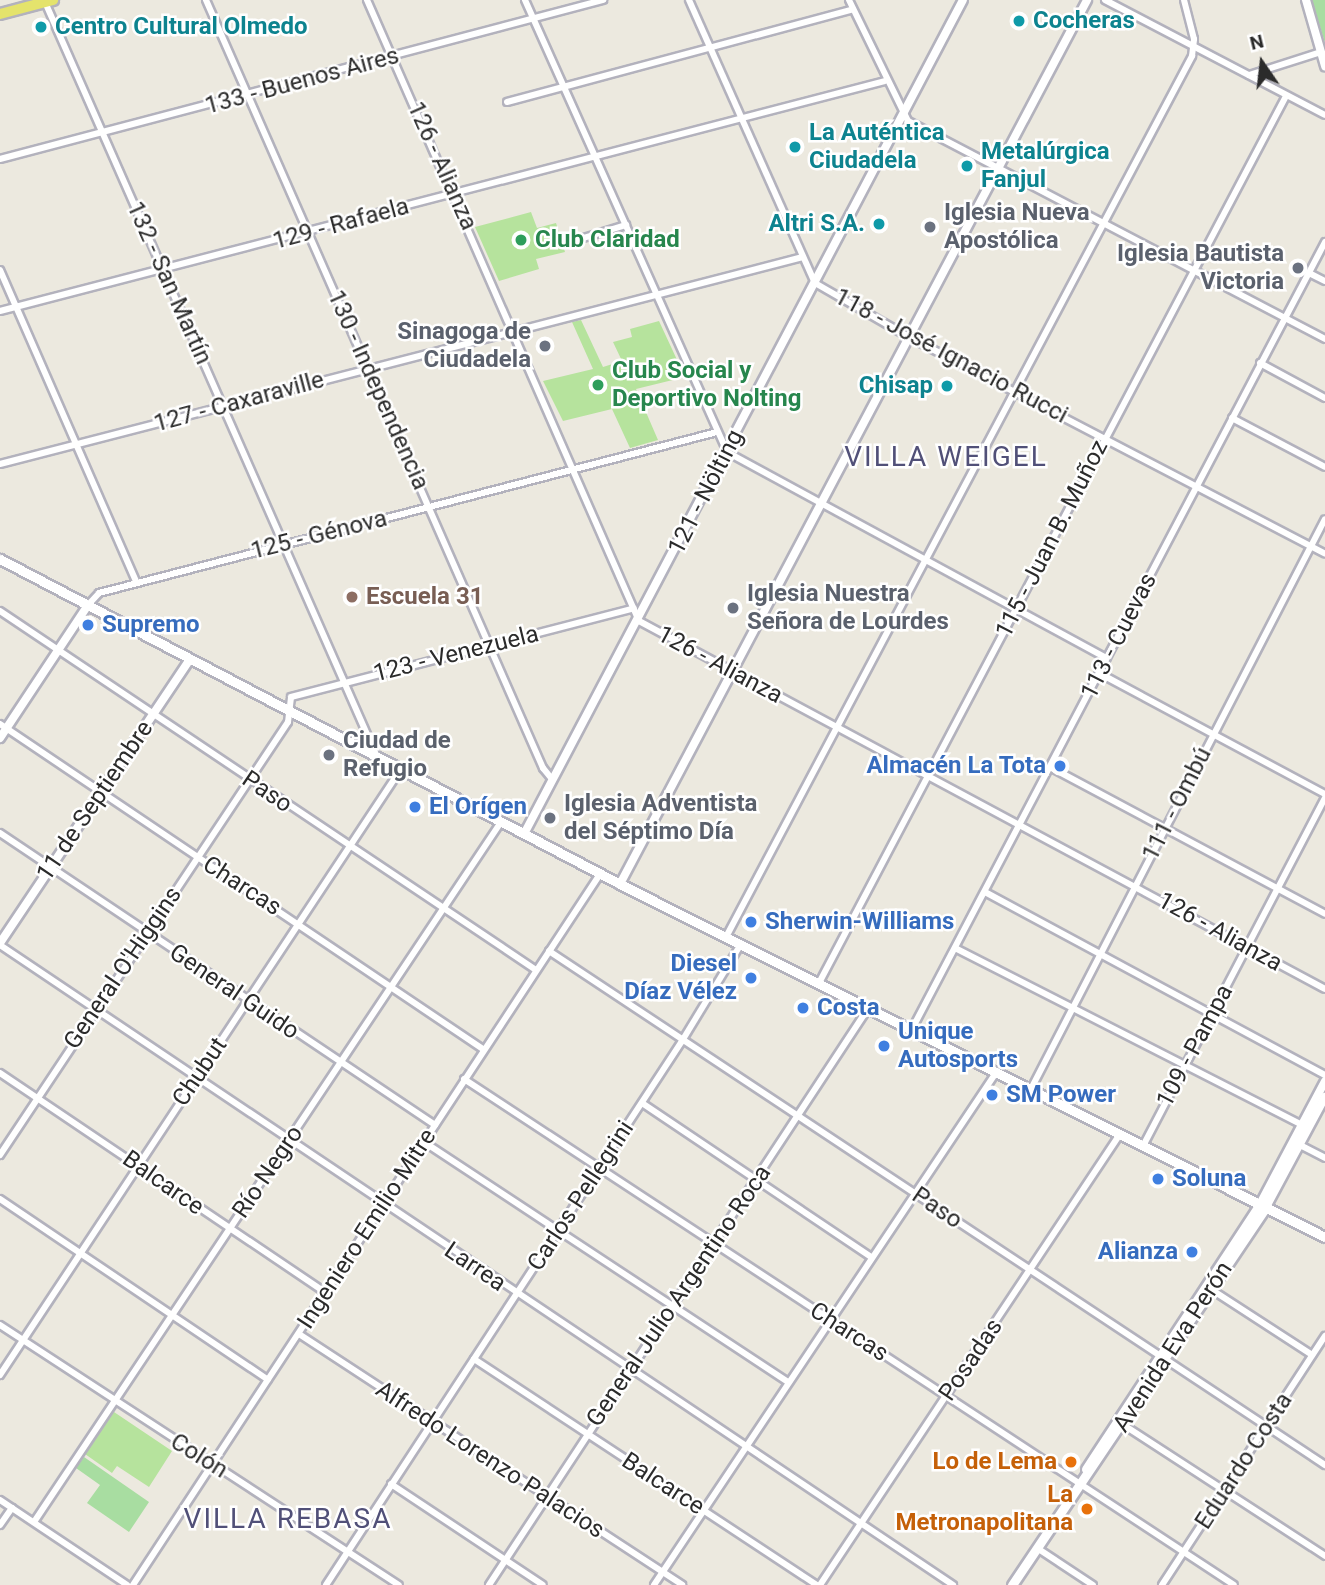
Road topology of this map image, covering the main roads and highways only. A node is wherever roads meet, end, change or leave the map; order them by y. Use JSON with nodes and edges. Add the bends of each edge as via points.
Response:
{"nodes":[{"id":1,"x":49,"y":1,"type":"edge"},
{"id":2,"x":0,"y":14,"type":"edge"},
{"id":3,"x":0,"y":559,"type":"edge"},
{"id":4,"x":1263,"y":1205,"type":"junction"},
{"id":5,"x":1325,"y":1237,"type":"edge"},
{"id":6,"x":1012,"y":1585,"type":"edge"}],
"edges":[{"from":1,"to":2,"type":"main road"},
{"from":3,"to":4,"type":"main road","via":[[600,874]]},
{"from":4,"to":5,"type":"main road"},
{"from":4,"to":6,"type":"main road","name":"Avenida Eva Perón"}]}
